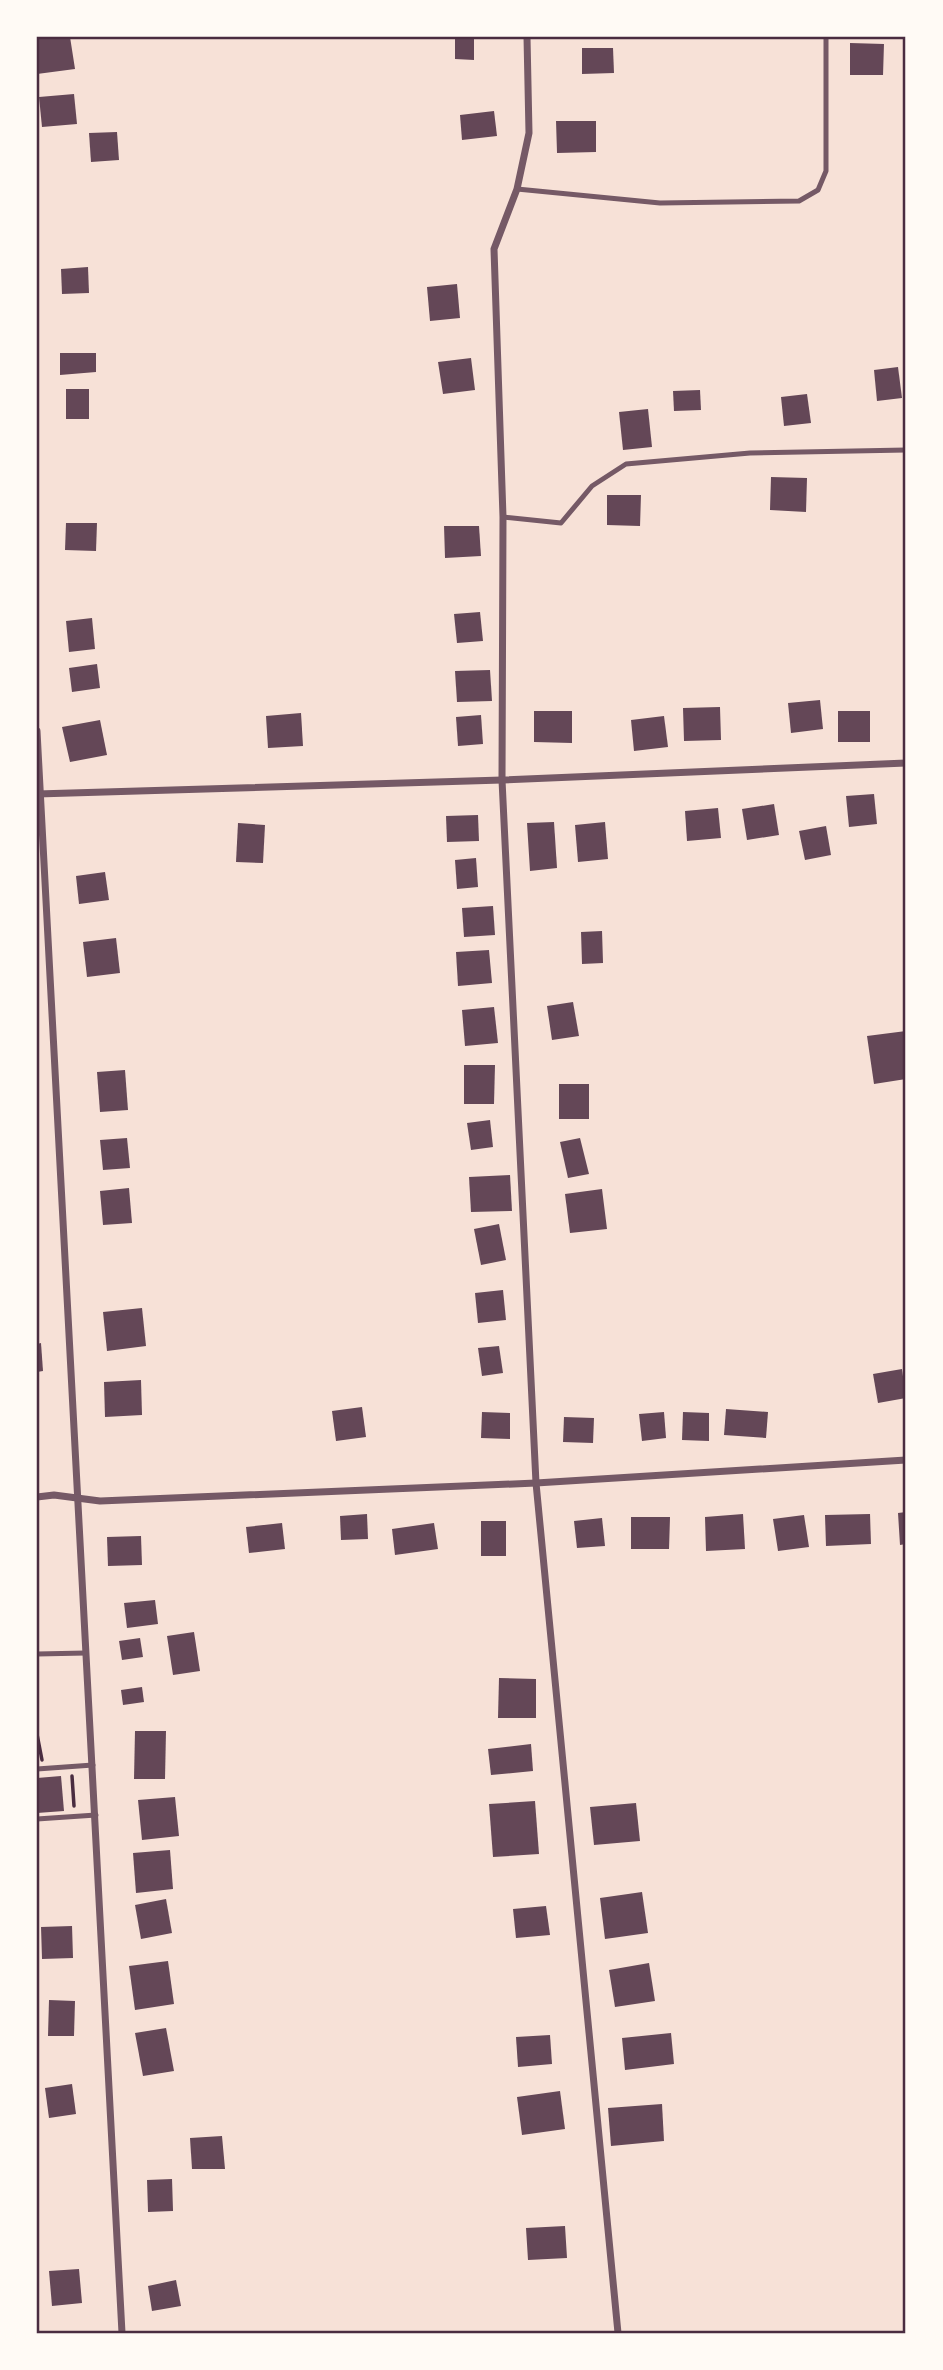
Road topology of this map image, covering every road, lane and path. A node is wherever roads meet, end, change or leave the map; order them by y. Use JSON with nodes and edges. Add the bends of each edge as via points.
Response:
{"nodes":[{"id":1,"x":527,"y":37,"type":"edge"},
{"id":2,"x":826,"y":37,"type":"edge"},
{"id":3,"x":517,"y":190,"type":"junction"},
{"id":4,"x":906,"y":450,"type":"edge"},
{"id":5,"x":503,"y":517,"type":"junction"},
{"id":6,"x":37,"y":731,"type":"edge"},
{"id":7,"x":906,"y":763,"type":"edge"},
{"id":8,"x":502,"y":780,"type":"junction"},
{"id":9,"x":39,"y":794,"type":"edge"},
{"id":10,"x":906,"y":1460,"type":"edge"},
{"id":11,"x":536,"y":1483,"type":"junction"},
{"id":12,"x":37,"y":1497,"type":"edge"},
{"id":13,"x":77,"y":1498,"type":"junction"},
{"id":14,"x":86,"y":1653,"type":"junction"},
{"id":15,"x":37,"y":1654,"type":"edge"},
{"id":16,"x":37,"y":1734,"type":"edge"},
{"id":17,"x":93,"y":1765,"type":"junction"},
{"id":18,"x":71,"y":1766,"type":"junction"},
{"id":19,"x":40,"y":1768,"type":"edge"},
{"id":20,"x":96,"y":1815,"type":"junction"},
{"id":21,"x":75,"y":1816,"type":"junction"},
{"id":22,"x":37,"y":1819,"type":"edge"},
{"id":23,"x":122,"y":2333,"type":"edge"},
{"id":24,"x":618,"y":2333,"type":"edge"}],
"edges":[{"from":1,"to":3,"type":"street","via":[[529,133]]},
{"from":2,"to":3,"type":"lane","via":[[826,171],[818,190],[799,201],[660,203]]},
{"from":3,"to":5,"type":"street","via":[[494,249]]},
{"from":4,"to":5,"type":"lane","via":[[750,453],[626,464],[592,486],[561,523]]},
{"from":5,"to":8,"type":"street"},
{"from":6,"to":9,"type":"street"},
{"from":7,"to":8,"type":"street"},
{"from":8,"to":9,"type":"street"},
{"from":8,"to":11,"type":"street"},
{"from":9,"to":13,"type":"street"},
{"from":10,"to":11,"type":"street"},
{"from":11,"to":13,"type":"street","via":[[100,1501]]},
{"from":11,"to":24,"type":"street"},
{"from":12,"to":13,"type":"street"},
{"from":13,"to":14,"type":"street"},
{"from":14,"to":15,"type":"lane"},
{"from":14,"to":17,"type":"street"},
{"from":16,"to":19,"type":"path"},
{"from":17,"to":18,"type":"lane"},
{"from":17,"to":20,"type":"street"},
{"from":18,"to":19,"type":"lane"},
{"from":18,"to":21,"type":"path"},
{"from":20,"to":21,"type":"lane"},
{"from":20,"to":23,"type":"street"},
{"from":21,"to":22,"type":"lane"}]}
